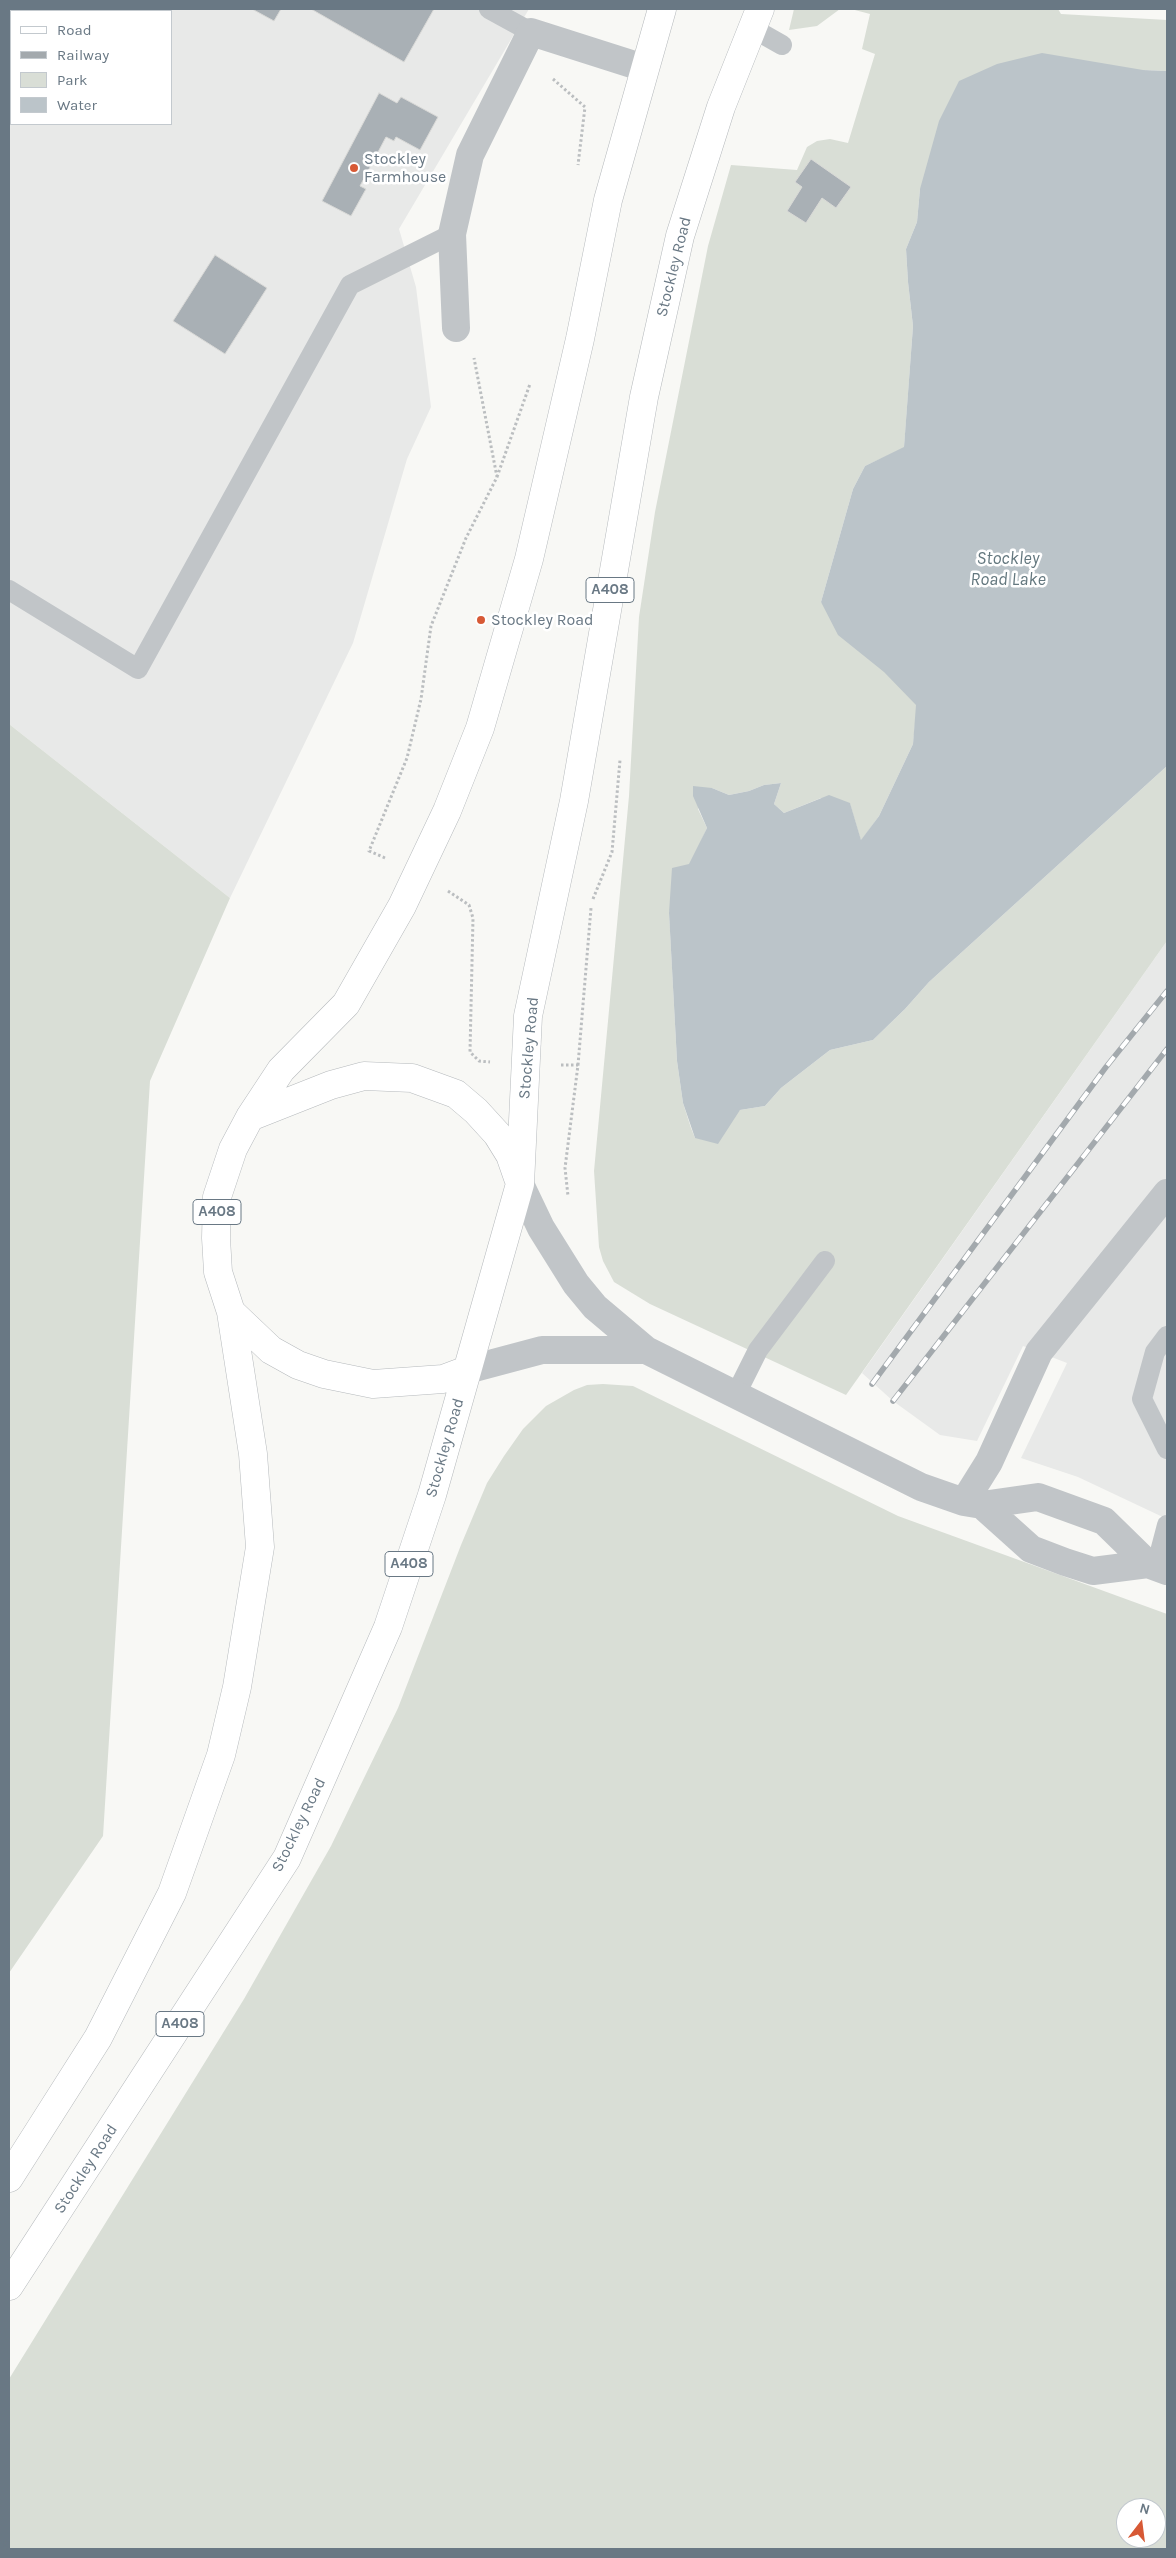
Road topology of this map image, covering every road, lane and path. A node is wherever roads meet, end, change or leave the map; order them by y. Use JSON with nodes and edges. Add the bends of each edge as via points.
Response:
{"nodes":[{"id":1,"x":489,"y":9,"type":"edge"},
{"id":2,"x":662,"y":9,"type":"edge"},
{"id":3,"x":756,"y":18,"type":"edge"},
{"id":4,"x":530,"y":32,"type":"junction"},
{"id":5,"x":782,"y":45,"type":"dead end"},
{"id":6,"x":644,"y":68,"type":"junction"},
{"id":7,"x":546,"y":73,"type":"dead end"},
{"id":8,"x":578,"y":169,"type":"dead end"},
{"id":9,"x":452,"y":234,"type":"junction"},
{"id":10,"x":456,"y":328,"type":"joint"},
{"id":11,"x":532,"y":378,"type":"dead end"},
{"id":12,"x":497,"y":477,"type":"junction"},
{"id":13,"x":9,"y":590,"type":"edge"},
{"id":14,"x":390,"y":861,"type":"dead end"},
{"id":15,"x":458,"y":896,"type":"dead end"},
{"id":16,"x":494,"y":1063,"type":"dead end"},
{"id":17,"x":564,"y":1065,"type":"dead end"},
{"id":18,"x":250,"y":1117,"type":"junction"},
{"id":19,"x":520,"y":1184,"type":"junction"},
{"id":20,"x":1167,"y":1194,"type":"edge"},
{"id":21,"x":569,"y":1199,"type":"dead end"},
{"id":22,"x":825,"y":1261,"type":"dead end"},
{"id":23,"x":230,"y":1312,"type":"junction"},
{"id":24,"x":1167,"y":1336,"type":"edge"},
{"id":25,"x":646,"y":1350,"type":"junction"},
{"id":26,"x":467,"y":1370,"type":"junction"},
{"id":27,"x":736,"y":1394,"type":"junction"},
{"id":28,"x":1167,"y":1450,"type":"edge"},
{"id":29,"x":973,"y":1504,"type":"junction"},
{"id":30,"x":1167,"y":1526,"type":"edge"},
{"id":31,"x":1157,"y":1567,"type":"edge"},
{"id":32,"x":9,"y":2178,"type":"edge"},
{"id":33,"x":9,"y":2286,"type":"edge"}],
"edges":[{"from":1,"to":4,"type":"lane"},
{"from":2,"to":6,"type":"main road","name":"Stockley Road","number":"A408"},
{"from":3,"to":5,"type":"lane"},
{"from":3,"to":19,"type":"main road","name":"Stockley Road","number":"A408","via":[[721,107],[680,236],[644,398],[574,801],[528,1016]]},
{"from":4,"to":6,"type":"street"},
{"from":4,"to":9,"type":"street","via":[[470,155]]},
{"from":6,"to":18,"type":"main road","name":"Stockley Road","number":"A408","via":[[608,200],[580,339],[529,559],[480,728],[418,875],[346,1004],[281,1070]]},
{"from":7,"to":8,"type":"path","via":[[585,107]]},
{"from":9,"to":10,"type":"street"},
{"from":9,"to":13,"type":"lane","via":[[350,285],[138,669]]},
{"from":10,"to":12,"type":"path","via":[[471,346]]},
{"from":11,"to":12,"type":"path"},
{"from":12,"to":14,"type":"path","via":[[466,538],[431,626],[421,699],[407,758],[369,851]]},
{"from":15,"to":16,"type":"path","via":[[469,905],[473,918],[470,1052],[479,1061]]},
{"from":17,"to":21,"type":"path","via":[[578,1065],[565,1168]]},
{"from":18,"to":19,"type":"main road","via":[[364,1076],[412,1078],[456,1094],[476,1111],[506,1148]]},
{"from":18,"to":23,"type":"main road","name":"Stockley Road","number":"A408","via":[[233,1148],[218,1197],[218,1272]]},
{"from":19,"to":25,"type":"street","via":[[541,1228],[576,1284],[595,1307]]},
{"from":19,"to":26,"type":"main road","name":"Stockley Road","number":"A408"},
{"from":20,"to":29,"type":"street","via":[[1039,1352]]},
{"from":22,"to":27,"type":"lane","via":[[758,1350]]},
{"from":23,"to":26,"type":"main road","name":"Stockley Road","via":[[270,1350],[324,1374],[373,1384],[443,1378]]},
{"from":23,"to":32,"type":"main road","name":"Stockley Road","number":"A408","via":[[253,1454],[260,1547],[237,1687],[221,1755],[172,1893],[98,2038]]},
{"from":24,"to":28,"type":"lane","via":[[1155,1352],[1142,1400]]},
{"from":25,"to":26,"type":"street","via":[[542,1350]]},
{"from":25,"to":27,"type":"street"},
{"from":26,"to":33,"type":"main road","name":"Stockley Road","number":"A408","via":[[432,1494],[388,1627],[287,1858]]},
{"from":27,"to":29,"type":"street","via":[[921,1487]]},
{"from":29,"to":31,"type":"street","via":[[1031,1549],[1093,1572]]},
{"from":29,"to":31,"type":"street","via":[[1038,1497],[1104,1521]]},
{"from":30,"to":31,"type":"lane"}]}
